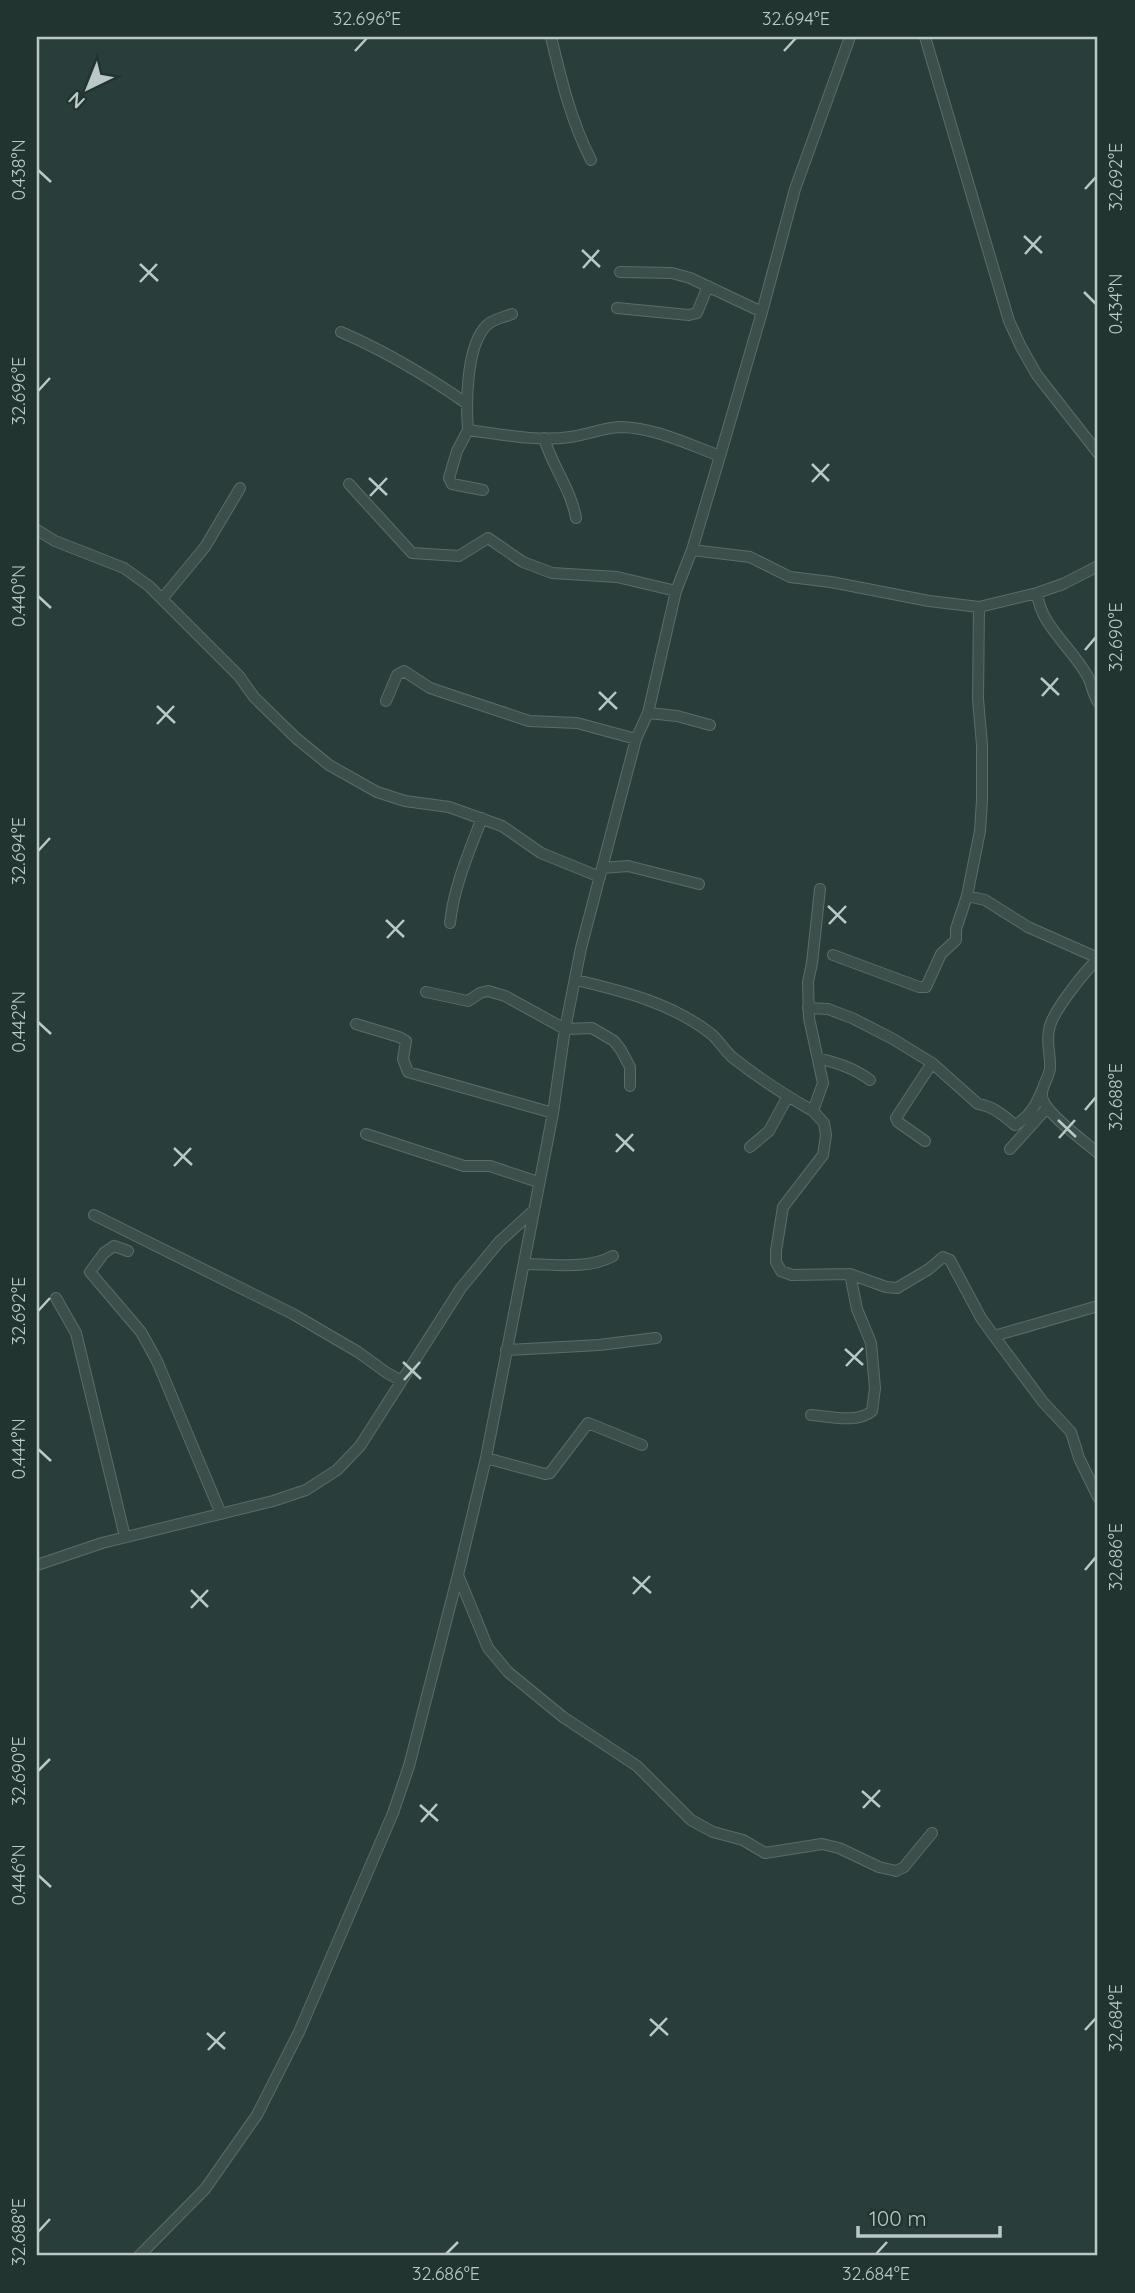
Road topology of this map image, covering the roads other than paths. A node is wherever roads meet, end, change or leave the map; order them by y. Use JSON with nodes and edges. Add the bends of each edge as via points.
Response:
{"nodes":[{"id":1,"x":551,"y":37,"type":"edge"},
{"id":2,"x":850,"y":37,"type":"edge"},
{"id":3,"x":925,"y":37,"type":"edge"},
{"id":4,"x":592,"y":160,"type":"dead end"},
{"id":5,"x":620,"y":272,"type":"dead end"},
{"id":6,"x":708,"y":286,"type":"junction"},
{"id":7,"x":617,"y":308,"type":"dead end"},
{"id":8,"x":762,"y":312,"type":"junction"},
{"id":9,"x":512,"y":314,"type":"dead end"},
{"id":10,"x":341,"y":332,"type":"dead end"},
{"id":11,"x":466,"y":403,"type":"junction"},
{"id":12,"x":468,"y":430,"type":"junction"},
{"id":13,"x":544,"y":438,"type":"junction"},
{"id":14,"x":1098,"y":453,"type":"edge"},
{"id":15,"x":720,"y":456,"type":"junction"},
{"id":16,"x":349,"y":484,"type":"dead end"},
{"id":17,"x":240,"y":488,"type":"dead end"},
{"id":18,"x":483,"y":490,"type":"dead end"},
{"id":19,"x":576,"y":518,"type":"dead end"},
{"id":20,"x":37,"y":530,"type":"edge"},
{"id":21,"x":692,"y":550,"type":"junction"},
{"id":22,"x":1098,"y":566,"type":"edge"},
{"id":23,"x":676,"y":591,"type":"junction"},
{"id":24,"x":1037,"y":593,"type":"junction"},
{"id":25,"x":162,"y":599,"type":"junction"},
{"id":26,"x":979,"y":607,"type":"junction"},
{"id":27,"x":386,"y":701,"type":"dead end"},
{"id":28,"x":1098,"y":702,"type":"edge"},
{"id":29,"x":648,"y":713,"type":"junction"},
{"id":30,"x":710,"y":726,"type":"dead end"},
{"id":31,"x":636,"y":739,"type":"junction"},
{"id":32,"x":482,"y":818,"type":"junction"},
{"id":33,"x":601,"y":873,"type":"junction"},
{"id":34,"x":698,"y":884,"type":"dead end"},
{"id":35,"x":820,"y":889,"type":"dead end"},
{"id":36,"x":967,"y":896,"type":"junction"},
{"id":37,"x":450,"y":923,"type":"dead end"},
{"id":38,"x":833,"y":955,"type":"dead end"},
{"id":39,"x":1098,"y":959,"type":"edge"},
{"id":40,"x":576,"y":980,"type":"junction"},
{"id":41,"x":426,"y":992,"type":"dead end"},
{"id":42,"x":808,"y":1008,"type":"junction"},
{"id":43,"x":356,"y":1024,"type":"dead end"},
{"id":44,"x":565,"y":1029,"type":"junction"},
{"id":45,"x":818,"y":1058,"type":"junction"},
{"id":46,"x":932,"y":1063,"type":"junction"},
{"id":47,"x":870,"y":1080,"type":"dead end"},
{"id":48,"x":630,"y":1086,"type":"dead end"},
{"id":49,"x":1043,"y":1088,"type":"junction"},
{"id":50,"x":788,"y":1096,"type":"junction"},
{"id":51,"x":1047,"y":1108,"type":"junction"},
{"id":52,"x":813,"y":1111,"type":"junction"},
{"id":53,"x":553,"y":1113,"type":"junction"},
{"id":54,"x":366,"y":1135,"type":"dead end"},
{"id":55,"x":925,"y":1141,"type":"dead end"},
{"id":56,"x":750,"y":1147,"type":"dead end"},
{"id":57,"x":1010,"y":1149,"type":"dead end"},
{"id":58,"x":1098,"y":1153,"type":"edge"},
{"id":59,"x":538,"y":1182,"type":"junction"},
{"id":60,"x":532,"y":1212,"type":"junction"},
{"id":61,"x":94,"y":1215,"type":"dead end"},
{"id":62,"x":128,"y":1251,"type":"dead end"},
{"id":63,"x":613,"y":1256,"type":"dead end"},
{"id":64,"x":525,"y":1264,"type":"junction"},
{"id":65,"x":850,"y":1274,"type":"junction"},
{"id":66,"x":56,"y":1298,"type":"dead end"},
{"id":67,"x":1098,"y":1306,"type":"edge"},
{"id":68,"x":994,"y":1335,"type":"junction"},
{"id":69,"x":656,"y":1338,"type":"dead end"},
{"id":70,"x":506,"y":1350,"type":"junction"},
{"id":71,"x":400,"y":1380,"type":"junction"},
{"id":72,"x":811,"y":1415,"type":"dead end"},
{"id":73,"x":642,"y":1445,"type":"dead end"},
{"id":74,"x":485,"y":1458,"type":"junction"},
{"id":75,"x":1098,"y":1497,"type":"edge"},
{"id":76,"x":221,"y":1514,"type":"junction"},
{"id":77,"x":125,"y":1537,"type":"junction"},
{"id":78,"x":37,"y":1565,"type":"edge"},
{"id":79,"x":458,"y":1575,"type":"junction"},
{"id":80,"x":932,"y":1833,"type":"dead end"},
{"id":81,"x":139,"y":2256,"type":"edge"}],
"edges":[{"from":1,"to":4,"type":"street","via":[[574,123]]},
{"from":2,"to":8,"type":"street","via":[[795,189]]},
{"from":3,"to":14,"type":"street","via":[[1013,330],[1037,375]]},
{"from":5,"to":6,"type":"street","via":[[672,273]]},
{"from":6,"to":7,"type":"street","via":[[697,313]]},
{"from":6,"to":8,"type":"street"},
{"from":8,"to":15,"type":"street"},
{"from":9,"to":11,"type":"street","via":[[489,323],[481,333],[469,367]]},
{"from":10,"to":11,"type":"street","via":[[423,374]]},
{"from":11,"to":12,"type":"street"},
{"from":12,"to":13,"type":"street"},
{"from":12,"to":18,"type":"street","via":[[449,478],[452,484]]},
{"from":13,"to":15,"type":"street","via":[[636,428]]},
{"from":13,"to":19,"type":"street"},
{"from":15,"to":21,"type":"street"},
{"from":16,"to":23,"type":"street","via":[[412,553],[459,556],[488,538],[523,562],[552,573],[617,577]]},
{"from":17,"to":25,"type":"street","via":[[205,547]]},
{"from":20,"to":25,"type":"street","via":[[124,568]]},
{"from":21,"to":23,"type":"street"},
{"from":21,"to":26,"type":"street","via":[[750,557],[790,577]]},
{"from":22,"to":24,"type":"street"},
{"from":23,"to":29,"type":"street"},
{"from":24,"to":26,"type":"street"},
{"from":24,"to":28,"type":"street","via":[[1039,608],[1087,677]]},
{"from":25,"to":32,"type":"street","via":[[296,738],[328,765],[377,792]]},
{"from":26,"to":36,"type":"street","via":[[982,790],[980,831]]},
{"from":27,"to":31,"type":"street","via":[[397,675],[404,671],[430,688],[529,721],[577,723]]},
{"from":29,"to":30,"type":"street"},
{"from":29,"to":31,"type":"street"},
{"from":31,"to":33,"type":"street"},
{"from":32,"to":33,"type":"street","via":[[541,853]]},
{"from":32,"to":37,"type":"street","via":[[464,864]]},
{"from":33,"to":34,"type":"street","via":[[628,866]]},
{"from":33,"to":40,"type":"street"},
{"from":35,"to":42,"type":"street"},
{"from":36,"to":38,"type":"street","via":[[956,940],[941,954],[926,987]]},
{"from":36,"to":39,"type":"street","via":[[985,900],[1028,927]]},
{"from":39,"to":49,"type":"street","via":[[1048,1029],[1050,1070]]},
{"from":40,"to":44,"type":"street"},
{"from":40,"to":50,"type":"street","via":[[659,1004],[688,1019],[712,1035],[730,1056]]},
{"from":41,"to":44,"type":"street","via":[[468,1001],[488,991]]},
{"from":42,"to":45,"type":"street"},
{"from":42,"to":46,"type":"street","via":[[852,1018]]},
{"from":43,"to":53,"type":"street","via":[[406,1041],[408,1072]]},
{"from":44,"to":48,"type":"street","via":[[592,1028],[614,1041],[630,1067]]},
{"from":44,"to":53,"type":"street"},
{"from":45,"to":47,"type":"street"},
{"from":45,"to":52,"type":"street","via":[[823,1083]]},
{"from":46,"to":49,"type":"street","via":[[978,1104],[987,1105],[1015,1125],[1037,1105]]},
{"from":46,"to":55,"type":"street","via":[[896,1118]]},
{"from":49,"to":51,"type":"street"},
{"from":50,"to":52,"type":"street"},
{"from":50,"to":56,"type":"street","via":[[769,1131]]},
{"from":51,"to":57,"type":"street"},
{"from":51,"to":58,"type":"street"},
{"from":52,"to":65,"type":"street","via":[[824,1123],[823,1155],[783,1207],[776,1262],[792,1275]]},
{"from":53,"to":59,"type":"street"},
{"from":54,"to":59,"type":"street","via":[[464,1166],[490,1166]]},
{"from":59,"to":60,"type":"street"},
{"from":60,"to":64,"type":"street"},
{"from":60,"to":71,"type":"street","via":[[499,1242],[461,1288]]},
{"from":61,"to":71,"type":"street","via":[[293,1314]]},
{"from":62,"to":76,"type":"street","via":[[114,1246],[90,1272],[141,1332],[157,1361]]},
{"from":63,"to":64,"type":"street","via":[[579,1266]]},
{"from":64,"to":70,"type":"street"},
{"from":65,"to":68,"type":"street","via":[[897,1288],[943,1257],[950,1260]]},
{"from":65,"to":72,"type":"street","via":[[871,1343],[872,1411],[849,1418]]},
{"from":66,"to":77,"type":"street","via":[[76,1333]]},
{"from":67,"to":68,"type":"street"},
{"from":68,"to":75,"type":"street","via":[[1071,1432]]},
{"from":69,"to":70,"type":"street"},
{"from":70,"to":74,"type":"street"},
{"from":71,"to":76,"type":"street","via":[[360,1446],[337,1469],[306,1490]]},
{"from":73,"to":74,"type":"street","via":[[588,1423],[550,1473]]},
{"from":74,"to":79,"type":"street"},
{"from":76,"to":77,"type":"street"},
{"from":77,"to":78,"type":"street"},
{"from":79,"to":80,"type":"street","via":[[488,1648],[508,1672],[563,1717],[637,1766],[691,1820],[713,1832],[739,1838],[765,1853],[822,1844],[897,1871]]},
{"from":79,"to":81,"type":"street","via":[[393,1813],[299,2032],[257,2115],[229,2156],[205,2189]]}]}
